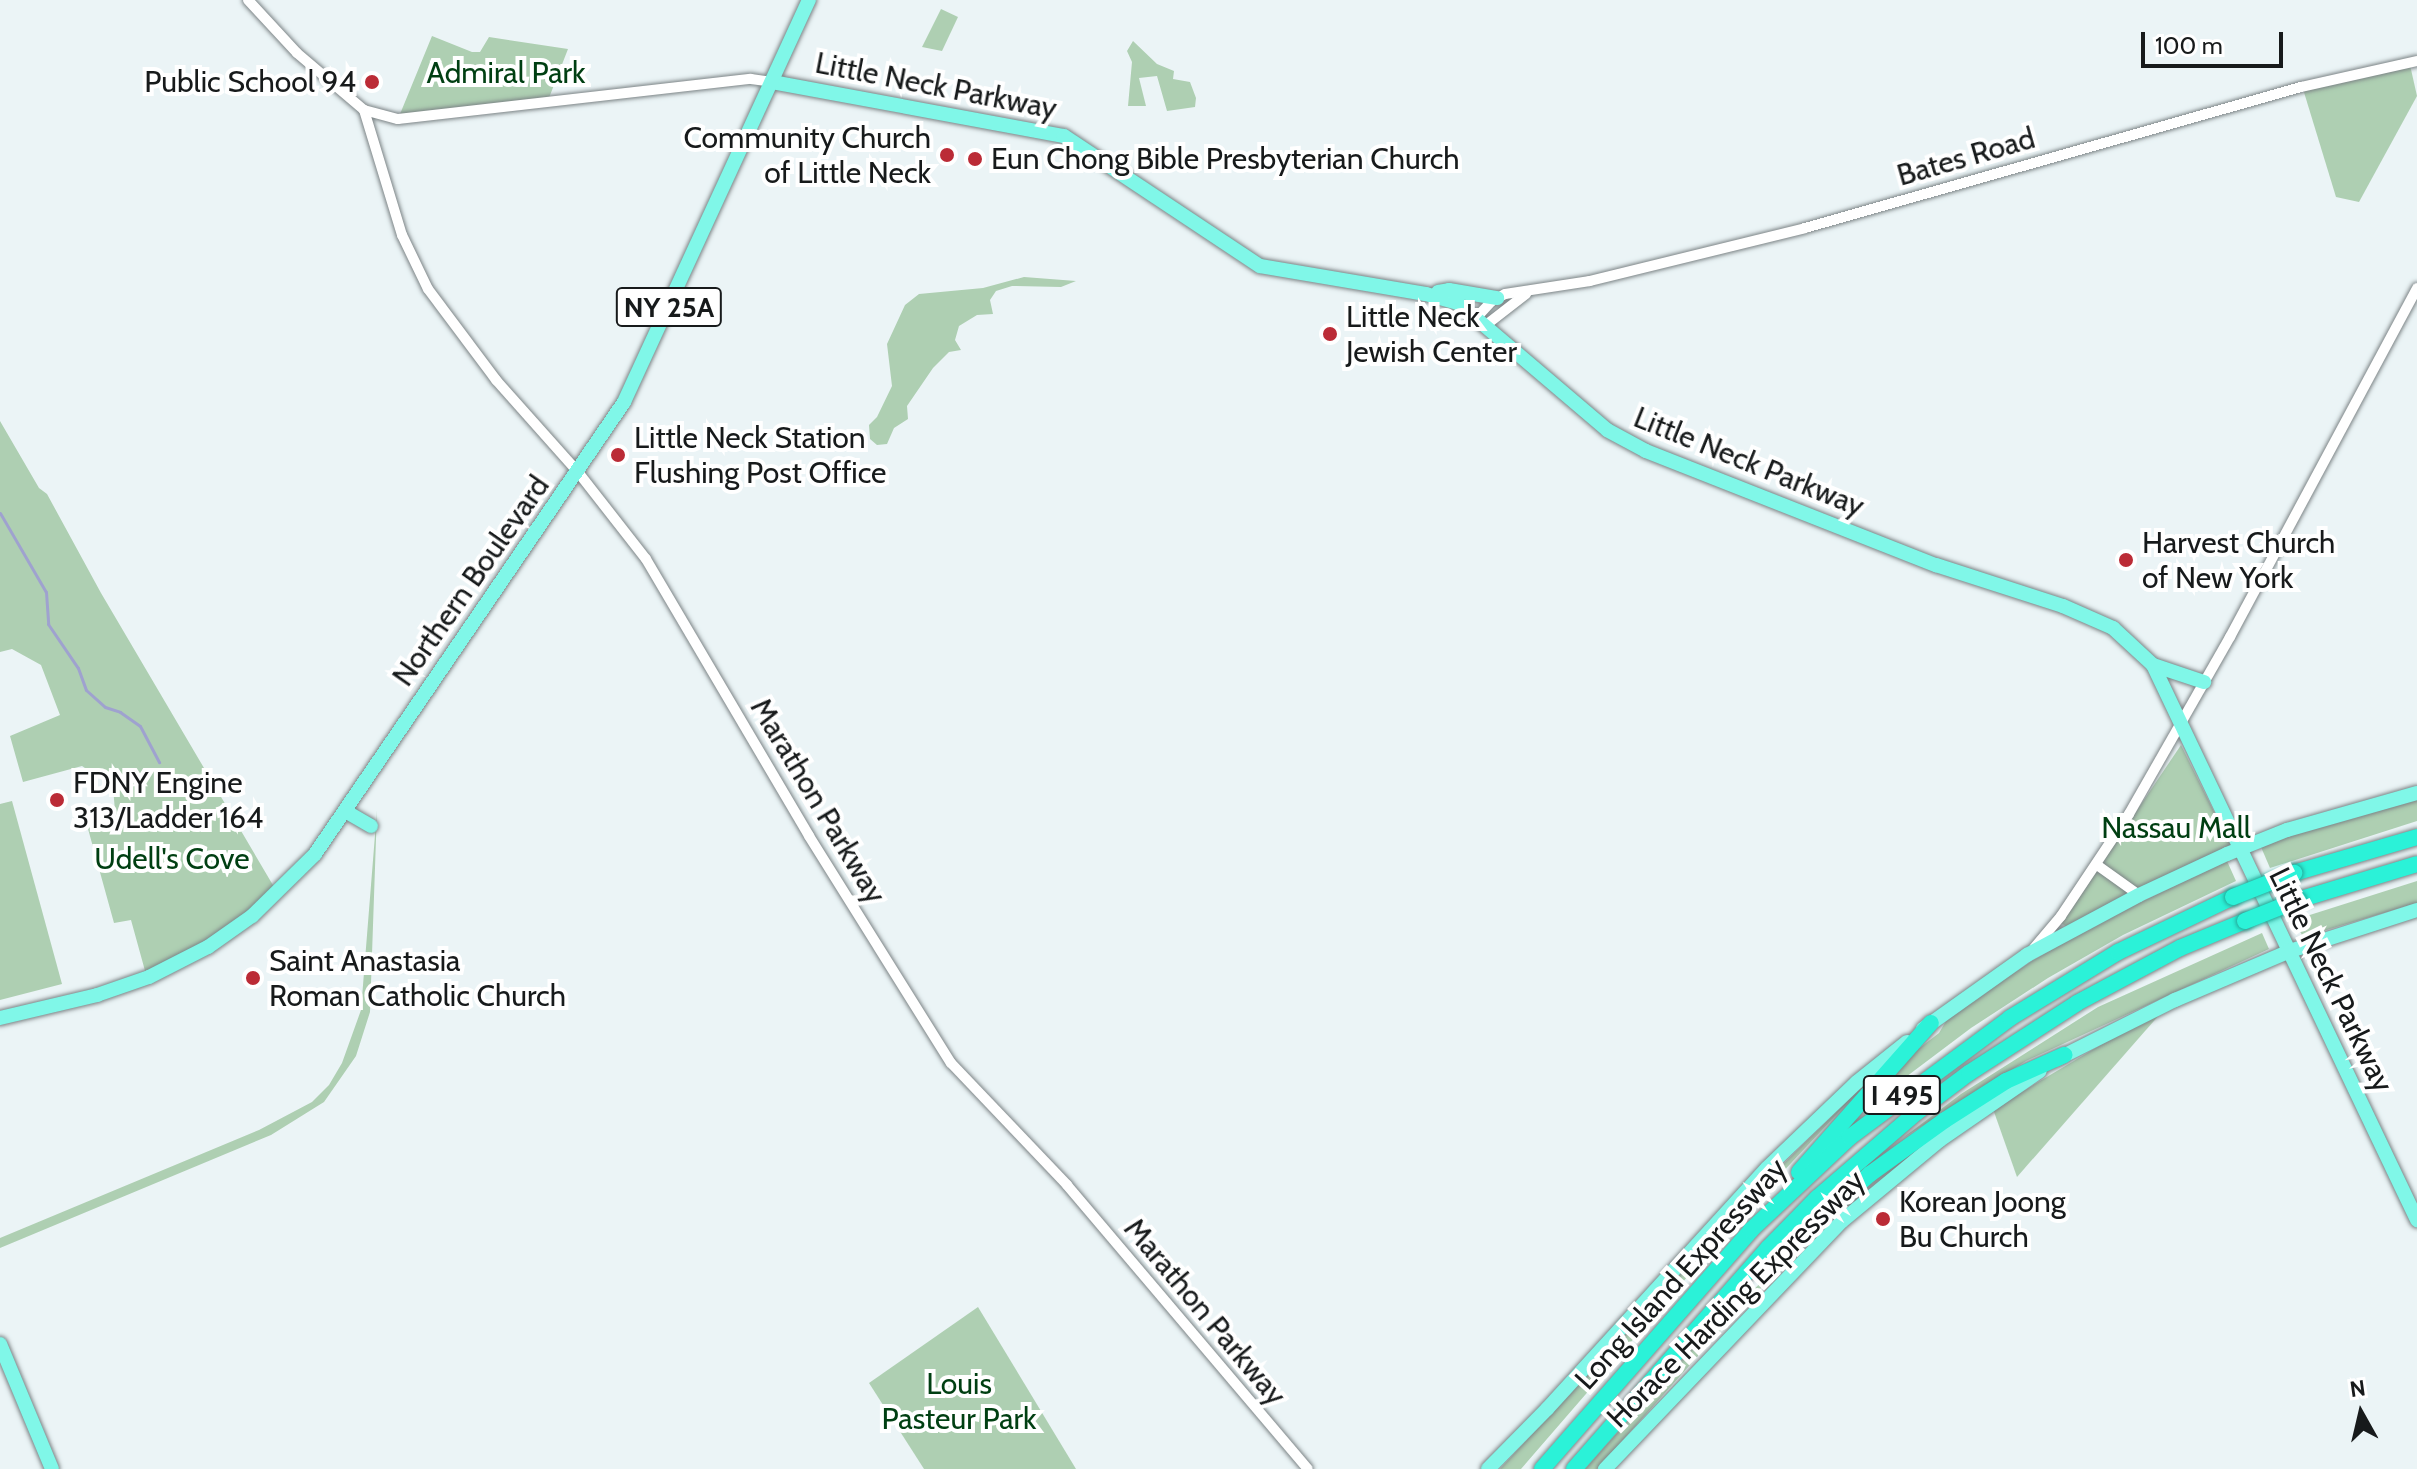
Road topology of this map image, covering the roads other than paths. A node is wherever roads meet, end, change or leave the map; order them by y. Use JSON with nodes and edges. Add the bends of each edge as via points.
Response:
{"nodes":[{"id":1,"x":248,"y":0,"type":"edge"},
{"id":2,"x":809,"y":0,"type":"edge"},
{"id":3,"x":2417,"y":61,"type":"edge"},
{"id":4,"x":772,"y":82,"type":"junction"},
{"id":5,"x":364,"y":110,"type":"junction"},
{"id":6,"x":2417,"y":288,"type":"edge"},
{"id":7,"x":1527,"y":293,"type":"junction"},
{"id":8,"x":1426,"y":294,"type":"junction"},
{"id":9,"x":1497,"y":298,"type":"junction"},
{"id":10,"x":1481,"y":321,"type":"junction"},
{"id":11,"x":578,"y":472,"type":"junction"},
{"id":12,"x":2153,"y":665,"type":"junction"},
{"id":13,"x":2204,"y":682,"type":"junction"},
{"id":14,"x":2181,"y":723,"type":"junction"},
{"id":15,"x":2417,"y":793,"type":"edge"},
{"id":16,"x":345,"y":811,"type":"junction"},
{"id":17,"x":371,"y":826,"type":"dead end"},
{"id":18,"x":2417,"y":837,"type":"edge"},
{"id":19,"x":2239,"y":848,"type":"junction"},
{"id":20,"x":2417,"y":864,"type":"edge"},
{"id":21,"x":2097,"y":865,"type":"junction"},
{"id":22,"x":2139,"y":895,"type":"junction"},
{"id":23,"x":2417,"y":910,"type":"edge"},
{"id":24,"x":2290,"y":951,"type":"junction"},
{"id":25,"x":2027,"y":955,"type":"junction"},
{"id":26,"x":0,"y":1018,"type":"edge"},
{"id":27,"x":1931,"y":1023,"type":"junction"},
{"id":28,"x":2064,"y":1055,"type":"junction"},
{"id":29,"x":2417,"y":1220,"type":"edge"},
{"id":30,"x":1751,"y":1230,"type":"junction"},
{"id":31,"x":0,"y":1344,"type":"edge"},
{"id":32,"x":1667,"y":1359,"type":"junction"},
{"id":33,"x":52,"y":1469,"type":"edge"},
{"id":34,"x":1308,"y":1469,"type":"edge"},
{"id":35,"x":1488,"y":1469,"type":"edge"},
{"id":36,"x":1542,"y":1469,"type":"edge"},
{"id":37,"x":1574,"y":1469,"type":"edge"},
{"id":38,"x":1605,"y":1469,"type":"edge"}],
"edges":[{"from":1,"to":5,"type":"street","name":"Little Neck Parkway","via":[[297,53]]},
{"from":2,"to":4,"type":"main road","name":"Northern Boulevard","number":"NY 25A"},
{"from":3,"to":7,"type":"street","name":"Bates Road","via":[[2301,87],[1805,228]]},
{"from":4,"to":5,"type":"street","name":"Little Neck Parkway","via":[[751,79],[398,119]]},
{"from":4,"to":8,"type":"main road","name":"Little Neck Parkway","via":[[1064,136],[1260,266]]},
{"from":4,"to":11,"type":"main road","name":"Northern Boulevard","number":"NY 25A","via":[[624,402]]},
{"from":5,"to":11,"type":"street","name":"Marathon Parkway","via":[[402,235],[428,289],[496,380]]},
{"from":6,"to":13,"type":"street"},
{"from":7,"to":9,"type":"street","name":"Bates Road"},
{"from":7,"to":10,"type":"street","name":"Bates Road"},
{"from":8,"to":9,"type":"main road","via":[[1449,290]]},
{"from":8,"to":10,"type":"main road","name":"Little Neck Parkway","via":[[1458,303]]},
{"from":9,"to":10,"type":"street"},
{"from":10,"to":12,"type":"main road","name":"Little Neck Parkway","via":[[1579,408],[1625,441],[1936,565],[2103,622]]},
{"from":11,"to":16,"type":"main road","name":"Northern Boulevard"},
{"from":11,"to":34,"type":"street","name":"Marathon Parkway","via":[[658,577],[809,836],[951,1063],[1067,1185]]},
{"from":12,"to":13,"type":"main road"},
{"from":12,"to":14,"type":"main road","name":"Little Neck Parkway"},
{"from":13,"to":14,"type":"street"},
{"from":14,"to":19,"type":"main road","name":"Little Neck Parkway"},
{"from":14,"to":21,"type":"street"},
{"from":15,"to":19,"type":"main road","name":"Horace Harding Expressway"},
{"from":16,"to":17,"type":"main road"},
{"from":16,"to":26,"type":"main road","name":"Northern Boulevard","via":[[315,854],[252,916],[208,947],[96,996]]},
{"from":18,"to":30,"type":"highway","name":"Long Island Expressway","number":"I 495","bridge":true,"via":[[2294,873],[2118,952],[1998,1025],[1850,1137]]},
{"from":19,"to":22,"type":"main road","name":"Horace Harding Expressway"},
{"from":19,"to":24,"type":"main road","name":"Little Neck Parkway"},
{"from":20,"to":32,"type":"highway","name":"Long Island Expressway","number":"I 495","bridge":true,"via":[[2245,921],[2180,948],[2077,1003],[1917,1112],[1807,1208]]},
{"from":21,"to":22,"type":"street"},
{"from":21,"to":25,"type":"street"},
{"from":22,"to":25,"type":"main road","name":"Horace Harding Expressway"},
{"from":23,"to":24,"type":"main road","name":"Horace Harding Expressway"},
{"from":24,"to":28,"type":"main road","name":"Horace Harding Expressway"},
{"from":24,"to":29,"type":"main road","name":"Little Neck Parkway"},
{"from":25,"to":27,"type":"main road","name":"Horace Harding Expressway"},
{"from":27,"to":30,"type":"highway"},
{"from":27,"to":35,"type":"main road","name":"Horace Harding Expressway","via":[[1814,1121]]},
{"from":28,"to":32,"type":"highway","via":[[1994,1089],[1870,1174]]},
{"from":28,"to":38,"type":"main road","name":"Horace Harding Expressway","via":[[1940,1140],[1842,1221]]},
{"from":30,"to":36,"type":"highway","name":"Long Island Expressway","number":"I 495"},
{"from":31,"to":33,"type":"main road"},
{"from":32,"to":37,"type":"highway","name":"Long Island Expressway","number":"I 495"}]}
